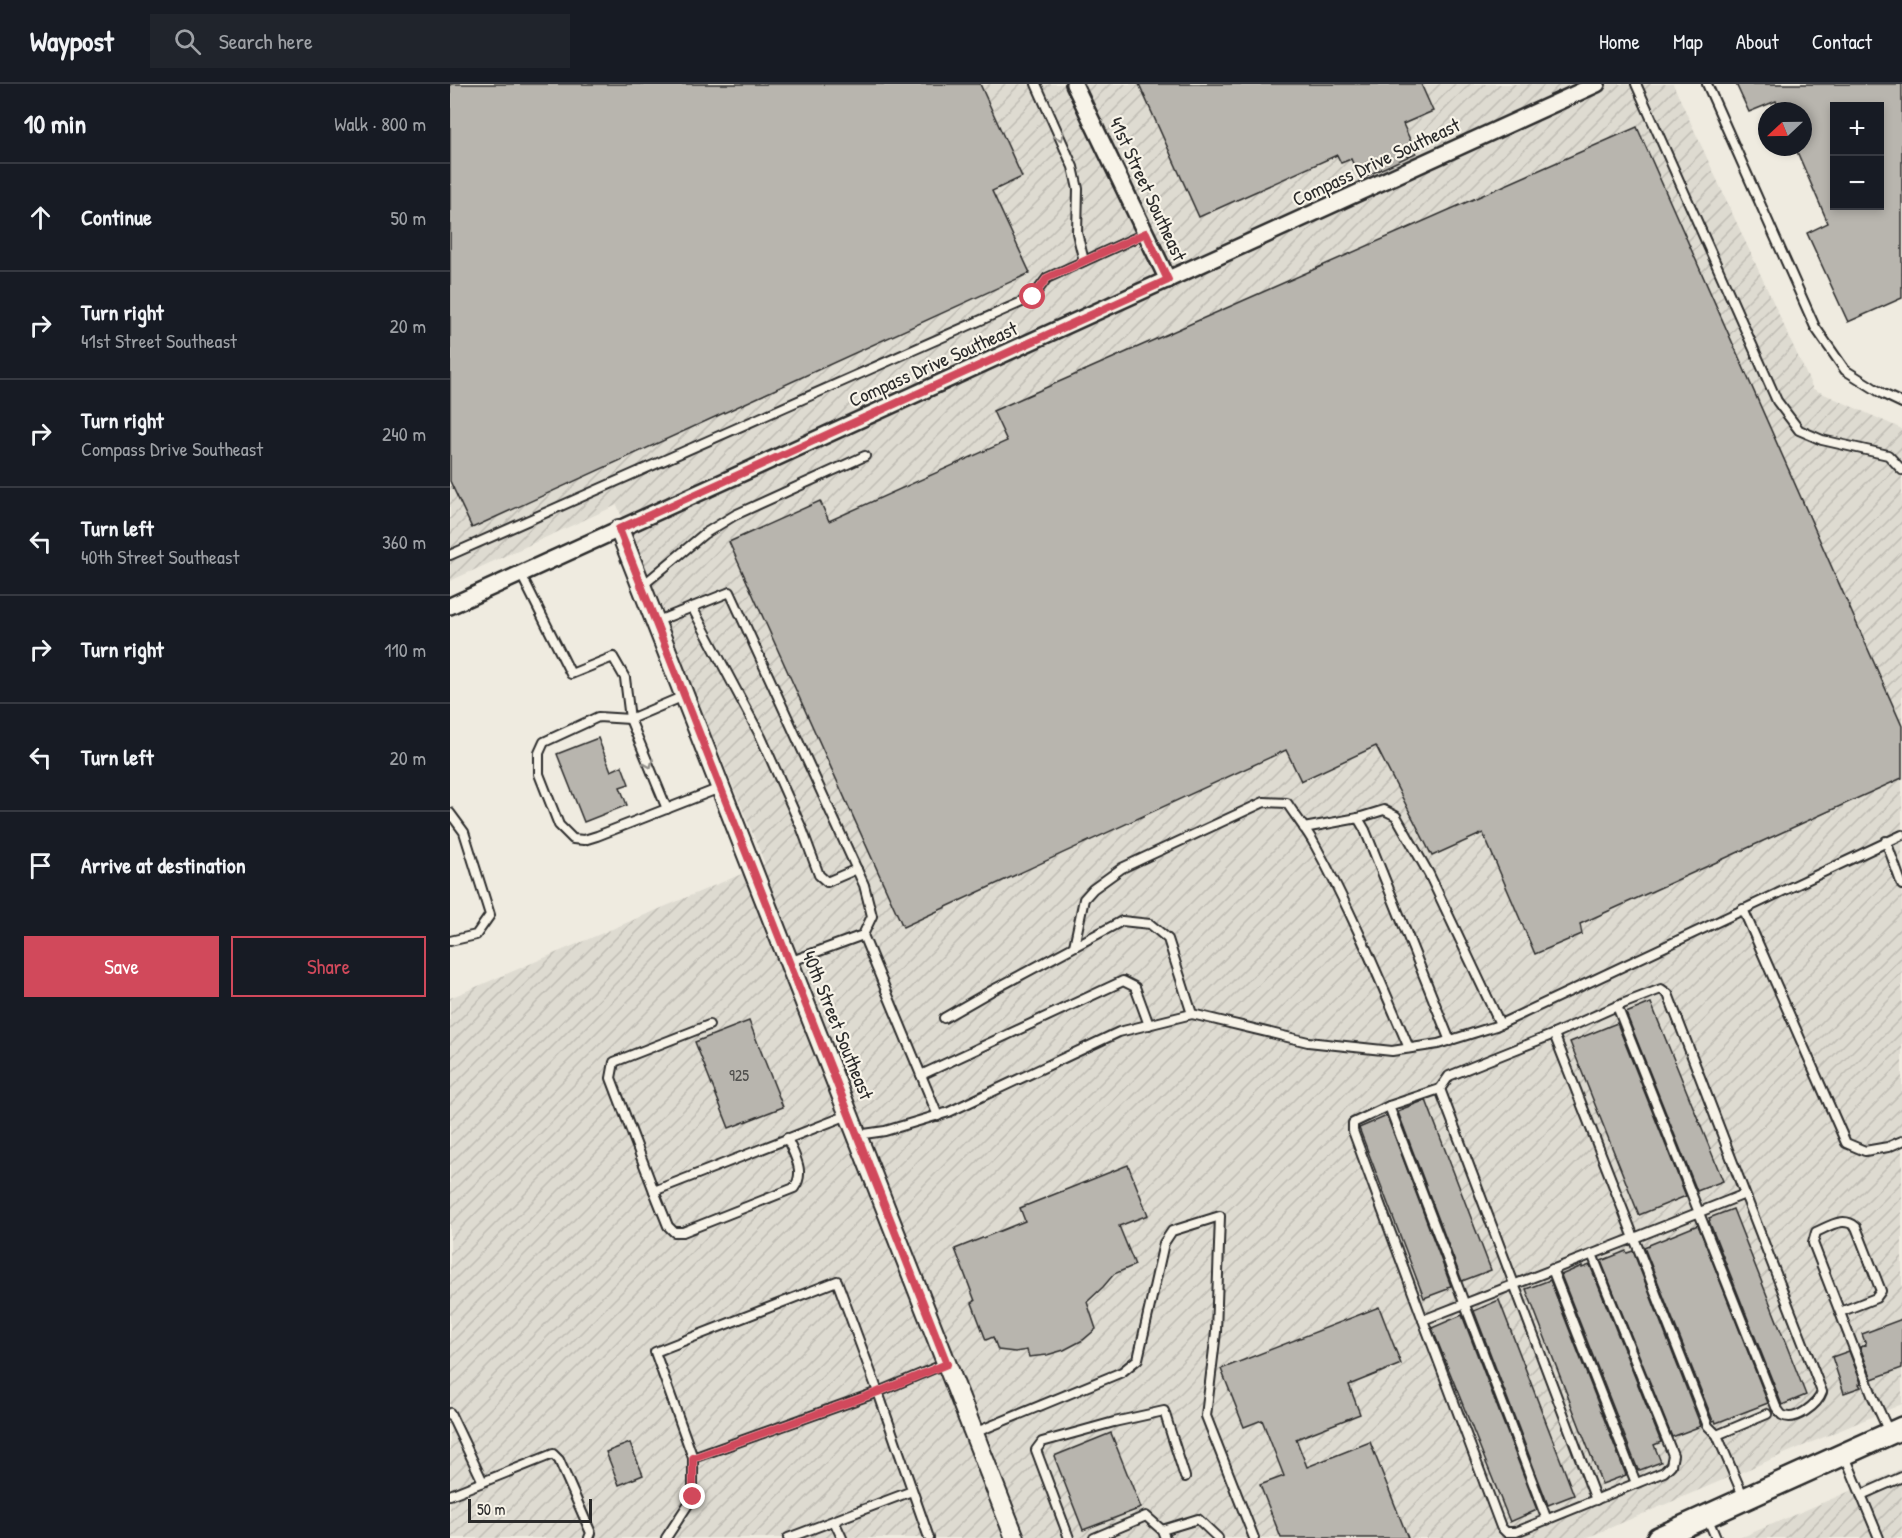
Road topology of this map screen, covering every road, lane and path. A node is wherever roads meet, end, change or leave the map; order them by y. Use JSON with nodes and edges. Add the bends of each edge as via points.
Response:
{"nodes":[{"id":1,"x":1036,"y":84,"type":"edge"},
{"id":2,"x":1074,"y":84,"type":"edge"},
{"id":3,"x":1597,"y":84,"type":"edge"},
{"id":4,"x":1636,"y":84,"type":"edge"},
{"id":5,"x":1707,"y":84,"type":"edge"},
{"id":6,"x":1146,"y":233,"type":"junction"},
{"id":7,"x":1084,"y":261,"type":"junction"},
{"id":8,"x":1168,"y":280,"type":"junction"},
{"id":9,"x":1902,"y":403,"type":"edge"},
{"id":10,"x":865,"y":456,"type":"dead end"},
{"id":11,"x":1902,"y":470,"type":"edge"},
{"id":12,"x":619,"y":529,"type":"junction"},
{"id":13,"x":450,"y":555,"type":"edge"},
{"id":14,"x":521,"y":573,"type":"junction"},
{"id":15,"x":641,"y":587,"type":"junction"},
{"id":16,"x":450,"y":606,"type":"edge"},
{"id":17,"x":692,"y":607,"type":"junction"},
{"id":18,"x":655,"y":622,"type":"junction"},
{"id":19,"x":684,"y":696,"type":"junction"},
{"id":20,"x":630,"y":718,"type":"junction"},
{"id":21,"x":720,"y":788,"type":"junction"},
{"id":22,"x":668,"y":808,"type":"junction"},
{"id":23,"x":450,"y":813,"type":"edge"},
{"id":24,"x":1358,"y":818,"type":"junction"},
{"id":25,"x":1304,"y":828,"type":"junction"},
{"id":26,"x":1902,"y":835,"type":"edge"},
{"id":27,"x":1886,"y":841,"type":"junction"},
{"id":28,"x":857,"y":869,"type":"junction"},
{"id":29,"x":1902,"y":885,"type":"edge"},
{"id":30,"x":1743,"y":909,"type":"junction"},
{"id":31,"x":863,"y":935,"type":"junction"},
{"id":32,"x":451,"y":937,"type":"edge"},
{"id":33,"x":1074,"y":946,"type":"junction"},
{"id":34,"x":789,"y":962,"type":"junction"},
{"id":35,"x":1617,"y":1006,"type":"junction"},
{"id":36,"x":1192,"y":1014,"type":"junction"},
{"id":37,"x":944,"y":1018,"type":"dead end"},
{"id":38,"x":1500,"y":1024,"type":"junction"},
{"id":39,"x":709,"y":1025,"type":"dead end"},
{"id":40,"x":1149,"y":1025,"type":"junction"},
{"id":41,"x":1554,"y":1034,"type":"junction"},
{"id":42,"x":1450,"y":1041,"type":"junction"},
{"id":43,"x":1409,"y":1048,"type":"junction"},
{"id":44,"x":921,"y":1075,"type":"junction"},
{"id":45,"x":1440,"y":1089,"type":"junction"},
{"id":46,"x":1389,"y":1106,"type":"junction"},
{"id":47,"x":849,"y":1114,"type":"junction"},
{"id":48,"x":938,"y":1116,"type":"junction"},
{"id":49,"x":857,"y":1135,"type":"junction"},
{"id":50,"x":787,"y":1138,"type":"junction"},
{"id":51,"x":1902,"y":1141,"type":"edge"},
{"id":52,"x":654,"y":1191,"type":"junction"},
{"id":53,"x":1745,"y":1194,"type":"junction"},
{"id":54,"x":1699,"y":1212,"type":"junction"},
{"id":55,"x":1634,"y":1238,"type":"junction"},
{"id":56,"x":1592,"y":1254,"type":"junction"},
{"id":57,"x":1552,"y":1269,"type":"junction"},
{"id":58,"x":1513,"y":1285,"type":"junction"},
{"id":59,"x":1465,"y":1304,"type":"junction"},
{"id":60,"x":1840,"y":1312,"type":"junction"},
{"id":61,"x":1423,"y":1320,"type":"junction"},
{"id":62,"x":947,"y":1364,"type":"junction"},
{"id":63,"x":878,"y":1392,"type":"junction"},
{"id":64,"x":450,"y":1413,"type":"edge"},
{"id":65,"x":1767,"y":1414,"type":"dead end"},
{"id":66,"x":1896,"y":1430,"type":"edge"},
{"id":67,"x":974,"y":1433,"type":"junction"},
{"id":68,"x":1717,"y":1435,"type":"junction"},
{"id":69,"x":1844,"y":1454,"type":"junction"},
{"id":70,"x":693,"y":1458,"type":"junction"},
{"id":71,"x":1185,"y":1477,"type":"dead end"},
{"id":72,"x":1902,"y":1477,"type":"edge"},
{"id":73,"x":483,"y":1482,"type":"junction"},
{"id":74,"x":1636,"y":1483,"type":"junction"},
{"id":75,"x":912,"y":1491,"type":"junction"},
{"id":76,"x":450,"y":1495,"type":"edge"},
{"id":77,"x":1861,"y":1495,"type":"junction"},
{"id":78,"x":1745,"y":1499,"type":"junction"},
{"id":79,"x":1596,"y":1500,"type":"junction"},
{"id":80,"x":1706,"y":1516,"type":"junction"},
{"id":81,"x":1547,"y":1520,"type":"junction"},
{"id":82,"x":834,"y":1521,"type":"junction"},
{"id":83,"x":1164,"y":1534,"type":"edge"},
{"id":84,"x":589,"y":1538,"type":"edge"},
{"id":85,"x":666,"y":1538,"type":"edge"},
{"id":86,"x":788,"y":1538,"type":"edge"},
{"id":87,"x":842,"y":1538,"type":"edge"},
{"id":88,"x":929,"y":1538,"type":"edge"},
{"id":89,"x":1016,"y":1538,"type":"edge"},
{"id":90,"x":1069,"y":1538,"type":"edge"},
{"id":91,"x":1094,"y":1538,"type":"edge"},
{"id":92,"x":1218,"y":1538,"type":"edge"},
{"id":93,"x":1254,"y":1538,"type":"edge"},
{"id":94,"x":1658,"y":1538,"type":"edge"},
{"id":95,"x":1716,"y":1538,"type":"edge"},
{"id":96,"x":1879,"y":1538,"type":"edge"}],
"edges":[{"from":1,"to":7,"type":"lane","one_way":true,"via":[[1073,166],[1078,189],[1077,233]]},
{"from":2,"to":6,"type":"street","name":"41st Street Southeast"},
{"from":3,"to":8,"type":"street","name":"Compass Drive Southeast"},
{"from":4,"to":11,"type":"lane","via":[[1777,401],[1799,430],[1822,440],[1888,455]]},
{"from":5,"to":9,"type":"lane","via":[[1815,327],[1845,370]]},
{"from":6,"to":7,"type":"lane"},
{"from":6,"to":8,"type":"street","name":"41st Street Southeast"},
{"from":7,"to":13,"type":"lane","via":[[1047,278],[1033,297]]},
{"from":8,"to":12,"type":"street","name":"Compass Drive Southeast"},
{"from":10,"to":15,"type":"lane","via":[[735,514],[704,534]]},
{"from":12,"to":14,"type":"street","name":"Compass Drive Southeast"},
{"from":12,"to":15,"type":"street","name":"40th Street Southeast"},
{"from":14,"to":16,"type":"street","name":"Compass Drive Southeast"},
{"from":14,"to":20,"type":"lane","via":[[571,674],[613,657],[625,678]]},
{"from":15,"to":18,"type":"street","name":"40th Street Southeast"},
{"from":17,"to":18,"type":"lane"},
{"from":17,"to":28,"type":"lane","via":[[761,737],[819,874],[827,882]]},
{"from":17,"to":28,"type":"lane","via":[[730,592]]},
{"from":18,"to":19,"type":"street","name":"40th Street Southeast"},
{"from":19,"to":20,"type":"lane"},
{"from":19,"to":21,"type":"street","name":"40th Street Southeast"},
{"from":20,"to":22,"type":"lane","one_way":true},
{"from":20,"to":22,"type":"lane","via":[[598,717],[544,742],[539,753],[539,774],[559,825],[573,839],[584,840]]},
{"from":21,"to":22,"type":"lane"},
{"from":21,"to":34,"type":"street","name":"40th Street Southeast"},
{"from":23,"to":32,"type":"lane","via":[[464,832],[490,915],[476,935]]},
{"from":24,"to":25,"type":"lane"},
{"from":24,"to":38,"type":"lane","via":[[1384,810],[1396,816],[1429,874]]},
{"from":24,"to":42,"type":"lane"},
{"from":25,"to":33,"type":"lane","via":[[1287,803],[1264,802],[1122,868],[1084,899]]},
{"from":25,"to":43,"type":"lane","via":[[1364,945]]},
{"from":26,"to":27,"type":"lane"},
{"from":27,"to":29,"type":"lane"},
{"from":27,"to":30,"type":"lane"},
{"from":28,"to":31,"type":"lane","via":[[872,916]]},
{"from":30,"to":38,"type":"lane"},
{"from":30,"to":51,"type":"lane","via":[[1846,1143],[1865,1151]]},
{"from":31,"to":34,"type":"lane"},
{"from":31,"to":44,"type":"lane"},
{"from":33,"to":36,"type":"lane","via":[[1122,921],[1150,924],[1168,939]]},
{"from":33,"to":37,"type":"lane"},
{"from":34,"to":47,"type":"street","name":"40th Street Southeast"},
{"from":35,"to":41,"type":"lane"},
{"from":35,"to":53,"type":"lane","via":[[1661,988],[1668,994]]},
{"from":35,"to":54,"type":"lane"},
{"from":36,"to":40,"type":"lane"},
{"from":36,"to":43,"type":"lane","via":[[1308,1042],[1392,1051]]},
{"from":38,"to":42,"type":"lane"},
{"from":39,"to":52,"type":"lane","via":[[614,1062],[611,1078]]},
{"from":40,"to":44,"type":"lane","via":[[1134,987],[1124,981]]},
{"from":40,"to":48,"type":"lane","via":[[1119,1032]]},
{"from":41,"to":45,"type":"lane","via":[[1449,1076]]},
{"from":41,"to":55,"type":"lane"},
{"from":42,"to":43,"type":"lane"},
{"from":44,"to":48,"type":"lane"},
{"from":45,"to":46,"type":"lane"},
{"from":45,"to":58,"type":"lane"},
{"from":46,"to":59,"type":"lane"},
{"from":46,"to":61,"type":"lane","via":[[1353,1123],[1353,1131]]},
{"from":47,"to":49,"type":"street","name":"40th Street Southeast"},
{"from":47,"to":50,"type":"lane"},
{"from":48,"to":49,"type":"lane"},
{"from":49,"to":62,"type":"street","name":"40th Street Southeast"},
{"from":50,"to":52,"type":"lane"},
{"from":50,"to":52,"type":"lane","via":[[800,1172],[799,1181],[794,1188],[772,1197],[683,1232],[674,1232]]},
{"from":53,"to":54,"type":"lane"},
{"from":53,"to":54,"type":"lane","via":[[1822,1392],[1811,1408],[1791,1417],[1776,1407]]},
{"from":54,"to":55,"type":"lane"},
{"from":55,"to":56,"type":"lane"},
{"from":55,"to":68,"type":"lane","via":[[1708,1426]]},
{"from":56,"to":57,"type":"lane"},
{"from":56,"to":74,"type":"lane","via":[[1673,1455],[1664,1472]]},
{"from":57,"to":58,"type":"lane"},
{"from":57,"to":74,"type":"lane"},
{"from":58,"to":59,"type":"lane"},
{"from":58,"to":79,"type":"lane"},
{"from":59,"to":61,"type":"lane"},
{"from":59,"to":81,"type":"lane"},
{"from":60,"to":60,"type":"lane","via":[[1813,1243],[1816,1232],[1846,1221],[1856,1227],[1881,1291],[1876,1298]]},
{"from":60,"to":66,"type":"lane","via":[[1872,1395]]},
{"from":61,"to":81,"type":"lane","via":[[1501,1527],[1506,1532],[1516,1532]]},
{"from":62,"to":63,"type":"lane"},
{"from":62,"to":67,"type":"street","name":"40th Street Southeast"},
{"from":63,"to":70,"type":"lane"},
{"from":63,"to":70,"type":"lane","via":[[837,1281],[655,1352]]},
{"from":63,"to":75,"type":"lane"},
{"from":64,"to":73,"type":"lane"},
{"from":65,"to":68,"type":"lane"},
{"from":66,"to":69,"type":"main road"},
{"from":67,"to":89,"type":"street","name":"40th Street Southeast"},
{"from":67,"to":93,"type":"lane","via":[[1122,1372],[1138,1359],[1164,1243],[1172,1231],[1220,1216],[1216,1332],[1206,1416]]},
{"from":68,"to":78,"type":"lane"},
{"from":69,"to":77,"type":"lane"},
{"from":69,"to":78,"type":"main road"},
{"from":70,"to":85,"type":"lane","via":[[693,1497]]},
{"from":71,"to":90,"type":"lane","via":[[1164,1411],[1042,1442],[1036,1450]]},
{"from":72,"to":77,"type":"lane"},
{"from":73,"to":76,"type":"lane"},
{"from":73,"to":84,"type":"lane","via":[[553,1454],[591,1533]]},
{"from":74,"to":79,"type":"lane"},
{"from":75,"to":82,"type":"lane"},
{"from":75,"to":88,"type":"lane"},
{"from":77,"to":96,"type":"lane"},
{"from":78,"to":80,"type":"main road"},
{"from":79,"to":81,"type":"lane"},
{"from":80,"to":94,"type":"main road"},
{"from":80,"to":95,"type":"lane"},
{"from":82,"to":86,"type":"lane"},
{"from":82,"to":87,"type":"lane"},
{"from":83,"to":91,"type":"lane","via":[[1146,1516]]},
{"from":83,"to":92,"type":"lane","via":[[1198,1519]]}]}
